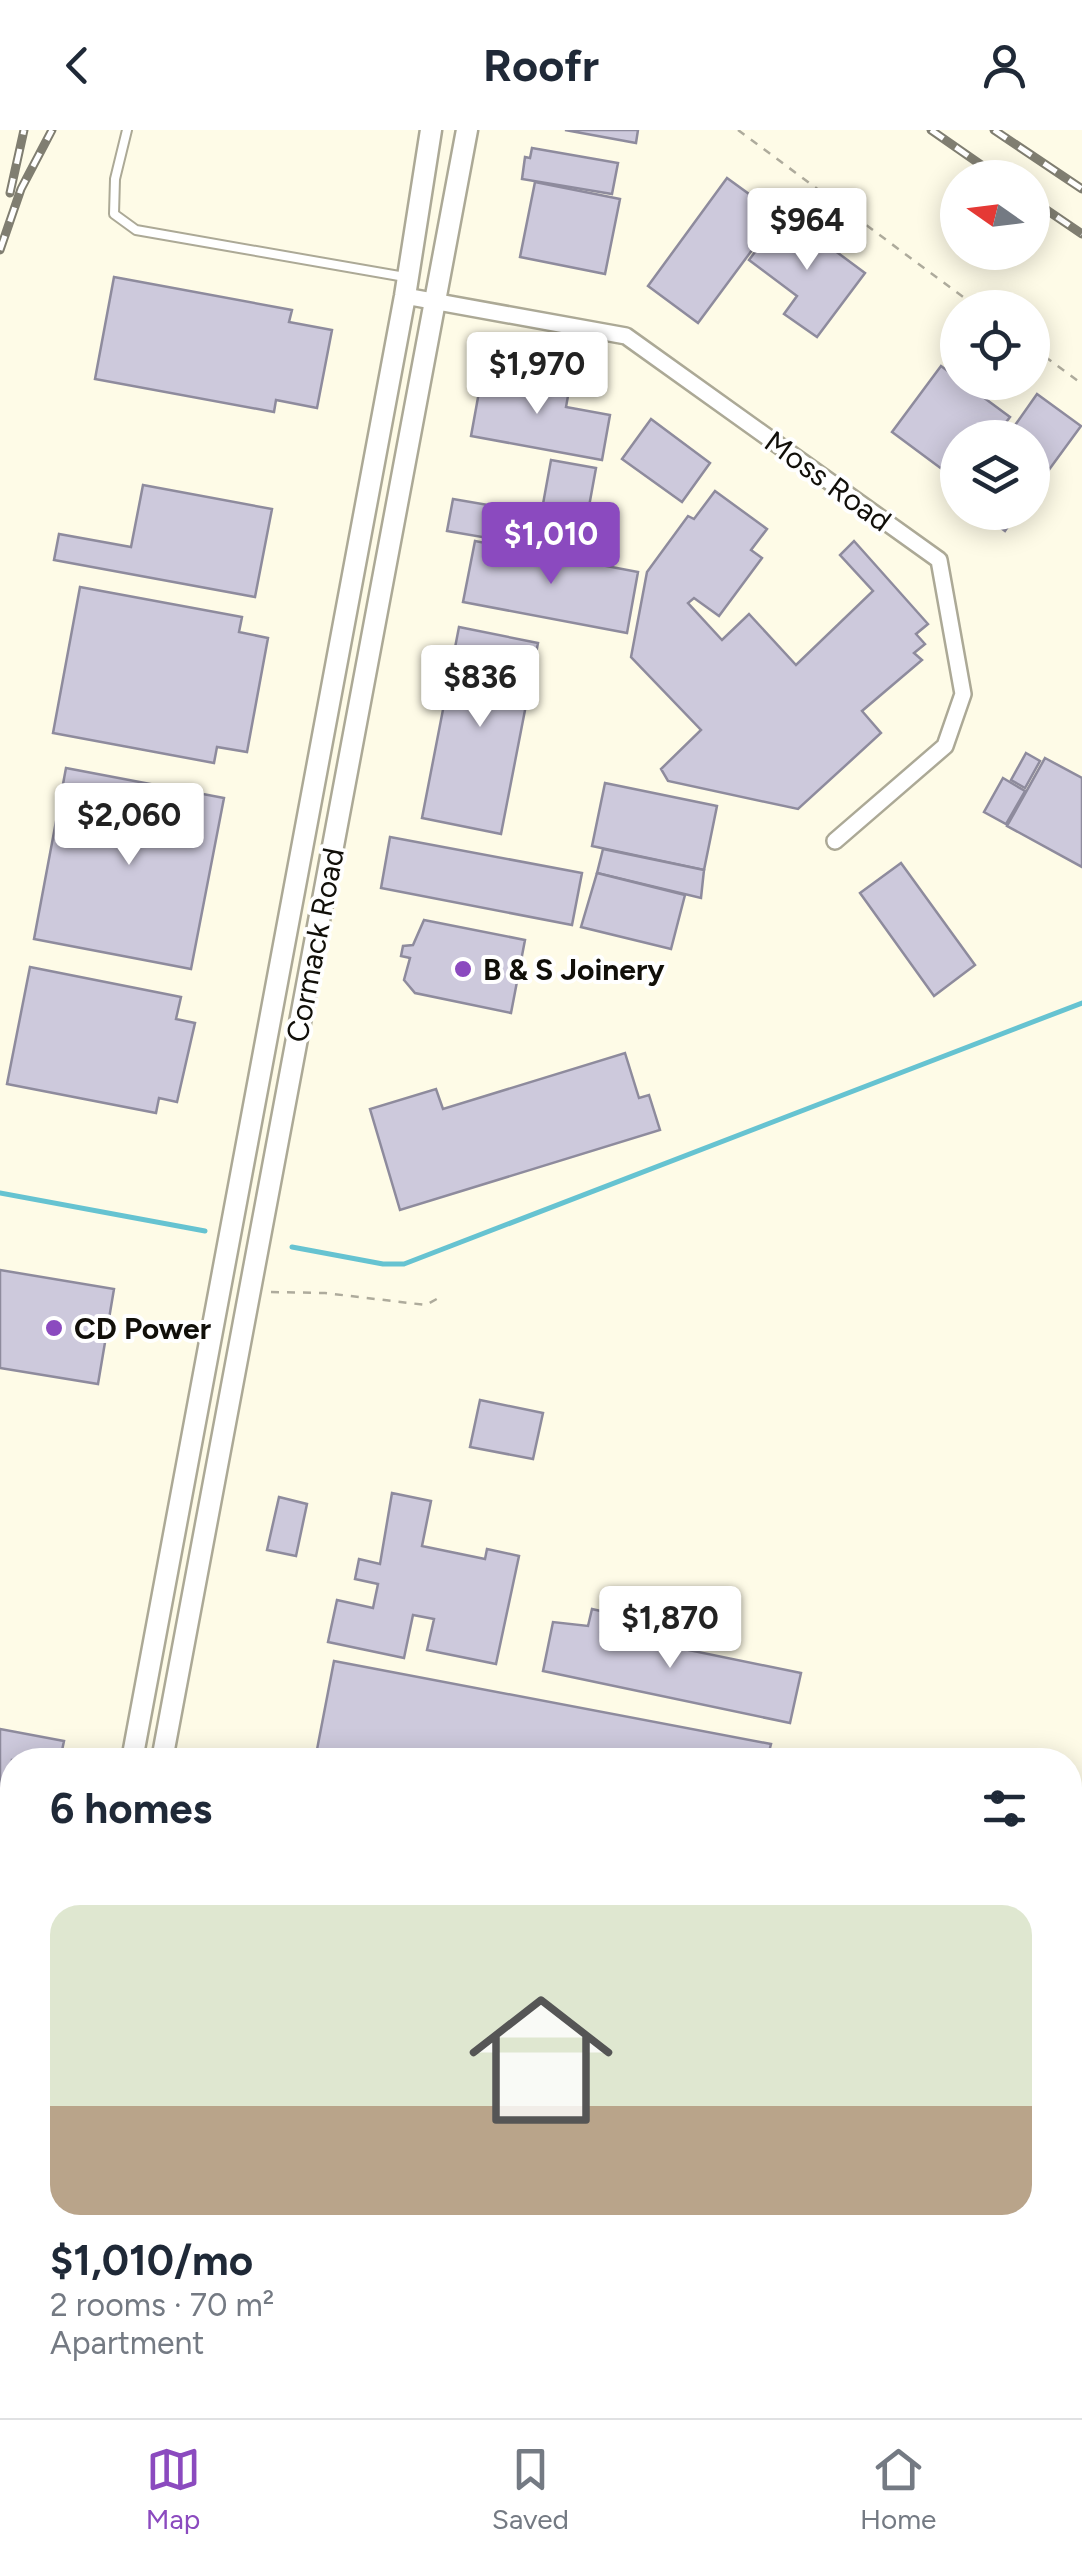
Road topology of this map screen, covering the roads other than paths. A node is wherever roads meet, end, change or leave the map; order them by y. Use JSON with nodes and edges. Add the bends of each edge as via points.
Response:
{"nodes":[{"id":1,"x":128,"y":130,"type":"edge"},
{"id":2,"x":432,"y":130,"type":"edge"},
{"id":3,"x":467,"y":130,"type":"edge"},
{"id":4,"x":407,"y":287,"type":"junction"},
{"id":5,"x":436,"y":301,"type":"junction"},
{"id":6,"x":835,"y":841,"type":"dead end"},
{"id":7,"x":134,"y":1748,"type":"edge"},
{"id":8,"x":164,"y":1748,"type":"edge"}],
"edges":[{"from":1,"to":4,"type":"lane","via":[[114,214],[136,230]]},
{"from":2,"to":4,"type":"street","name":"Cormack Road"},
{"from":3,"to":5,"type":"street","name":"Cormack Road"},
{"from":4,"to":5,"type":"street","name":"Moss Road"},
{"from":4,"to":7,"type":"street","name":"Cormack Road"},
{"from":5,"to":6,"type":"street","name":"Moss Road","via":[[626,336],[939,560],[964,694],[945,746]]},
{"from":5,"to":8,"type":"street","name":"Cormack Road"}]}
